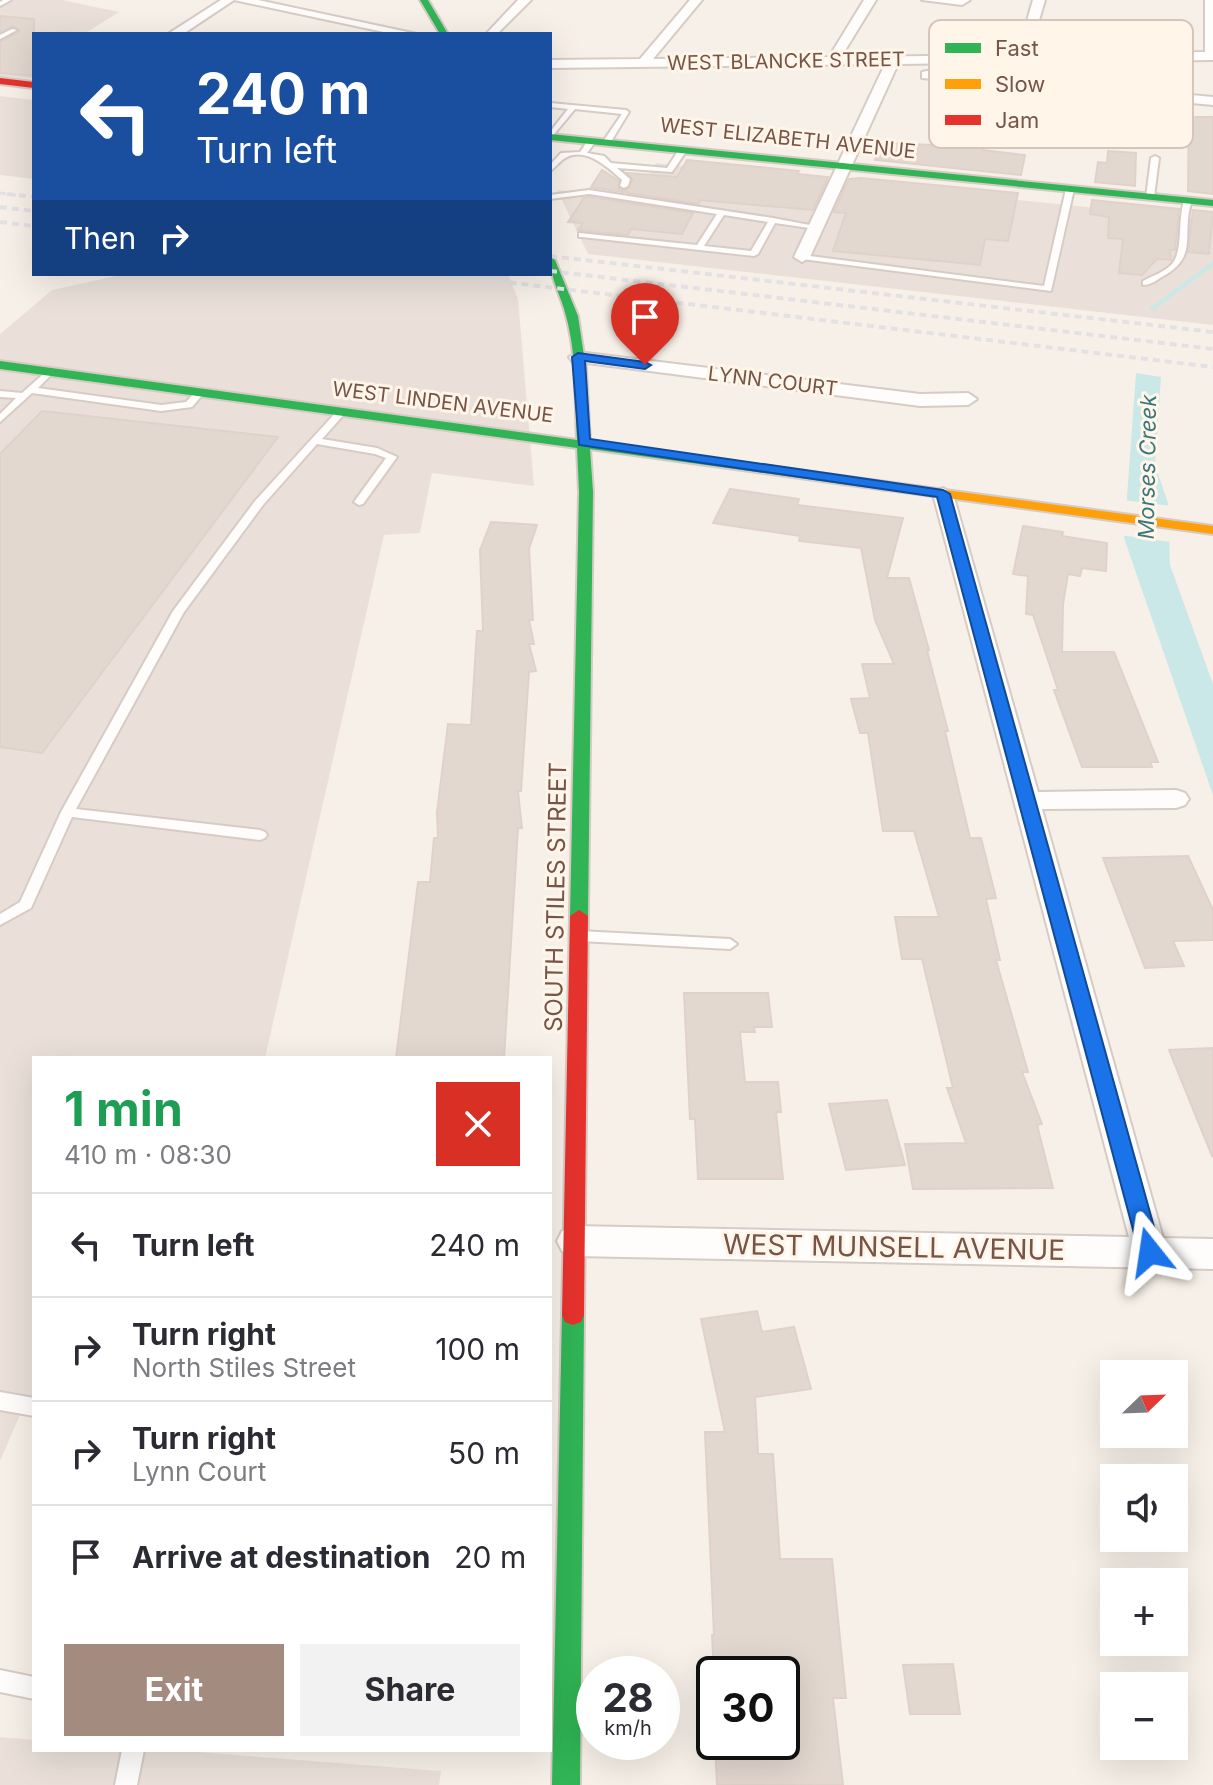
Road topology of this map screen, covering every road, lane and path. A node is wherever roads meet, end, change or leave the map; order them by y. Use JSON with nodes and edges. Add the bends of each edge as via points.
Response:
{"nodes":[{"id":1,"x":8,"y":0,"type":"edge"},
{"id":2,"x":229,"y":0,"type":"edge"},
{"id":3,"x":240,"y":0,"type":"edge"},
{"id":4,"x":424,"y":0,"type":"edge"},
{"id":5,"x":525,"y":0,"type":"edge"},
{"id":6,"x":696,"y":0,"type":"edge"},
{"id":7,"x":870,"y":0,"type":"edge"},
{"id":8,"x":925,"y":0,"type":"edge"},
{"id":9,"x":967,"y":0,"type":"edge"},
{"id":10,"x":1026,"y":0,"type":"edge"},
{"id":11,"x":1039,"y":0,"type":"edge"},
{"id":12,"x":1211,"y":0,"type":"edge"},
{"id":13,"x":0,"y":4,"type":"edge"},
{"id":14,"x":1033,"y":20,"type":"edge"},
{"id":15,"x":367,"y":25,"type":"junction"},
{"id":16,"x":14,"y":30,"type":"dead end"},
{"id":17,"x":177,"y":32,"type":"edge"},
{"id":18,"x":357,"y":32,"type":"edge"},
{"id":19,"x":401,"y":32,"type":"edge"},
{"id":20,"x":443,"y":32,"type":"edge"},
{"id":21,"x":492,"y":32,"type":"edge"},
{"id":22,"x":0,"y":37,"type":"edge"},
{"id":23,"x":1212,"y":56,"type":"edge"},
{"id":24,"x":833,"y":60,"type":"junction"},
{"id":25,"x":787,"y":61,"type":"junction"},
{"id":26,"x":644,"y":62,"type":"junction"},
{"id":27,"x":552,"y":64,"type":"edge"},
{"id":28,"x":929,"y":64,"type":"edge"},
{"id":29,"x":891,"y":66,"type":"junction"},
{"id":30,"x":929,"y":71,"type":"edge"},
{"id":31,"x":0,"y":81,"type":"edge"},
{"id":32,"x":32,"y":85,"type":"edge"},
{"id":33,"x":1193,"y":99,"type":"edge"},
{"id":34,"x":1213,"y":101,"type":"edge"},
{"id":35,"x":552,"y":105,"type":"edge"},
{"id":36,"x":573,"y":107,"type":"junction"},
{"id":37,"x":552,"y":134,"type":"edge"},
{"id":38,"x":552,"y":137,"type":"edge"},
{"id":39,"x":593,"y":146,"type":"junction"},
{"id":40,"x":683,"y":150,"type":"junction"},
{"id":41,"x":1155,"y":158,"type":"dead end"},
{"id":42,"x":611,"y":165,"type":"junction"},
{"id":43,"x":846,"y":166,"type":"junction"},
{"id":44,"x":552,"y":167,"type":"edge"},
{"id":45,"x":624,"y":186,"type":"dead end"},
{"id":46,"x":1070,"y":189,"type":"junction"},
{"id":47,"x":552,"y":197,"type":"edge"},
{"id":48,"x":1150,"y":197,"type":"junction"},
{"id":49,"x":1188,"y":200,"type":"junction"},
{"id":50,"x":1213,"y":203,"type":"edge"},
{"id":51,"x":721,"y":214,"type":"junction"},
{"id":52,"x":773,"y":220,"type":"junction"},
{"id":53,"x":816,"y":227,"type":"junction"},
{"id":54,"x":582,"y":235,"type":"dead end"},
{"id":55,"x":699,"y":248,"type":"junction"},
{"id":56,"x":802,"y":257,"type":"joint"},
{"id":57,"x":552,"y":265,"type":"edge"},
{"id":58,"x":1146,"y":283,"type":"dead end"},
{"id":59,"x":578,"y":357,"type":"junction"},
{"id":60,"x":0,"y":365,"type":"edge"},
{"id":61,"x":49,"y":372,"type":"junction"},
{"id":62,"x":200,"y":392,"type":"junction"},
{"id":63,"x":27,"y":393,"type":"junction"},
{"id":64,"x":0,"y":394,"type":"edge"},
{"id":65,"x":968,"y":399,"type":"dead end"},
{"id":66,"x":342,"y":411,"type":"junction"},
{"id":67,"x":0,"y":419,"type":"edge"},
{"id":68,"x":316,"y":441,"type":"junction"},
{"id":69,"x":584,"y":442,"type":"junction"},
{"id":70,"x":943,"y":494,"type":"junction"},
{"id":71,"x":359,"y":502,"type":"dead end"},
{"id":72,"x":1213,"y":530,"type":"edge"},
{"id":73,"x":1176,"y":799,"type":"dead end"},
{"id":74,"x":1025,"y":801,"type":"junction"},
{"id":75,"x":68,"y":812,"type":"junction"},
{"id":76,"x":260,"y":835,"type":"dead end"},
{"id":77,"x":0,"y":920,"type":"edge"},
{"id":78,"x":579,"y":936,"type":"junction"},
{"id":79,"x":730,"y":944,"type":"dead end"},
{"id":80,"x":562,"y":1239,"type":"edge"},
{"id":81,"x":1150,"y":1252,"type":"junction"},
{"id":82,"x":1213,"y":1254,"type":"edge"},
{"id":83,"x":0,"y":1401,"type":"edge"},
{"id":84,"x":32,"y":1407,"type":"edge"},
{"id":85,"x":0,"y":1681,"type":"edge"},
{"id":86,"x":32,"y":1688,"type":"edge"},
{"id":87,"x":133,"y":1752,"type":"edge"},
{"id":88,"x":126,"y":1785,"type":"edge"},
{"id":89,"x":566,"y":1785,"type":"edge"}],
"edges":[{"from":1,"to":13,"type":"lane"},
{"from":2,"to":17,"type":"street"},
{"from":3,"to":15,"type":"street"},
{"from":4,"to":20,"type":"street"},
{"from":5,"to":21,"type":"street"},
{"from":6,"to":26,"type":"street"},
{"from":7,"to":24,"type":"street"},
{"from":8,"to":9,"type":"lane"},
{"from":10,"to":11,"type":"lane"},
{"from":11,"to":14,"type":"street"},
{"from":12,"to":23,"type":"street"},
{"from":15,"to":18,"type":"street"},
{"from":15,"to":19,"type":"street"},
{"from":16,"to":22,"type":"lane"},
{"from":24,"to":25,"type":"street","name":"WEST BLANCKE STREET"},
{"from":24,"to":29,"type":"street","name":"WEST BLANCKE STREET"},
{"from":25,"to":26,"type":"street","name":"WEST BLANCKE STREET"},
{"from":25,"to":29,"type":"street"},
{"from":26,"to":27,"type":"street","name":"WEST BLANCKE STREET"},
{"from":28,"to":29,"type":"street","name":"WEST BLANCKE STREET"},
{"from":29,"to":30,"type":"street"},
{"from":29,"to":43,"type":"street"},
{"from":31,"to":32,"type":"street"},
{"from":33,"to":34,"type":"street"},
{"from":35,"to":36,"type":"lane"},
{"from":36,"to":37,"type":"lane"},
{"from":36,"to":39,"type":"lane","via":[[626,112]]},
{"from":38,"to":39,"type":"street","name":"WEST ELIZABETH AVENUE"},
{"from":39,"to":40,"type":"street","name":"WEST ELIZABETH AVENUE"},
{"from":39,"to":42,"type":"lane"},
{"from":39,"to":44,"type":"lane","via":[[564,155]]},
{"from":40,"to":42,"type":"lane","via":[[669,170]]},
{"from":40,"to":43,"type":"street","name":"WEST ELIZABETH AVENUE"},
{"from":41,"to":48,"type":"lane"},
{"from":42,"to":45,"type":"lane","via":[[626,179]]},
{"from":43,"to":46,"type":"street","name":"WEST ELIZABETH AVENUE"},
{"from":43,"to":53,"type":"street"},
{"from":46,"to":48,"type":"street","name":"WEST ELIZABETH AVENUE"},
{"from":46,"to":56,"type":"lane","via":[[1048,289]]},
{"from":47,"to":51,"type":"lane","via":[[580,191]]},
{"from":48,"to":49,"type":"street","name":"WEST ELIZABETH AVENUE"},
{"from":49,"to":50,"type":"street","name":"WEST ELIZABETH AVENUE"},
{"from":49,"to":58,"type":"lane","via":[[1182,213],[1181,257]]},
{"from":51,"to":52,"type":"lane"},
{"from":51,"to":55,"type":"lane"},
{"from":52,"to":53,"type":"lane"},
{"from":52,"to":55,"type":"lane","via":[[754,254]]},
{"from":53,"to":56,"type":"street"},
{"from":54,"to":55,"type":"lane"},
{"from":57,"to":59,"type":"street","name":"SOUTH STILES STREET","via":[[572,316]]},
{"from":59,"to":65,"type":"street","name":"LYNN COURT","via":[[920,400]]},
{"from":59,"to":69,"type":"street","name":"SOUTH STILES STREET"},
{"from":60,"to":61,"type":"street","name":"WEST LINDEN AVENUE"},
{"from":61,"to":62,"type":"street","name":"WEST LINDEN AVENUE"},
{"from":61,"to":63,"type":"lane"},
{"from":62,"to":63,"type":"lane","via":[[189,405],[161,408]]},
{"from":62,"to":66,"type":"street","name":"WEST LINDEN AVENUE"},
{"from":63,"to":64,"type":"lane"},
{"from":63,"to":67,"type":"lane"},
{"from":66,"to":68,"type":"lane"},
{"from":66,"to":69,"type":"street","name":"WEST LINDEN AVENUE"},
{"from":68,"to":71,"type":"lane","via":[[392,457]]},
{"from":68,"to":75,"type":"lane","via":[[259,503],[179,611]]},
{"from":69,"to":70,"type":"street","name":"WEST LINDEN AVENUE"},
{"from":69,"to":78,"type":"street","name":"SOUTH STILES STREET"},
{"from":70,"to":72,"type":"street","name":"WEST LINDEN AVENUE"},
{"from":70,"to":74,"type":"street"},
{"from":73,"to":74,"type":"street"},
{"from":74,"to":81,"type":"street"},
{"from":75,"to":76,"type":"lane"},
{"from":75,"to":77,"type":"lane","via":[[26,905]]},
{"from":78,"to":79,"type":"lane"},
{"from":78,"to":80,"type":"street","name":"SOUTH STILES STREET"},
{"from":80,"to":81,"type":"street","name":"WEST MUNSELL AVENUE"},
{"from":80,"to":89,"type":"street","name":"SOUTH STILES STREET"},
{"from":81,"to":82,"type":"street","name":"WEST MUNSELL AVENUE"},
{"from":83,"to":84,"type":"lane"},
{"from":85,"to":86,"type":"lane"},
{"from":87,"to":88,"type":"lane"}]}
